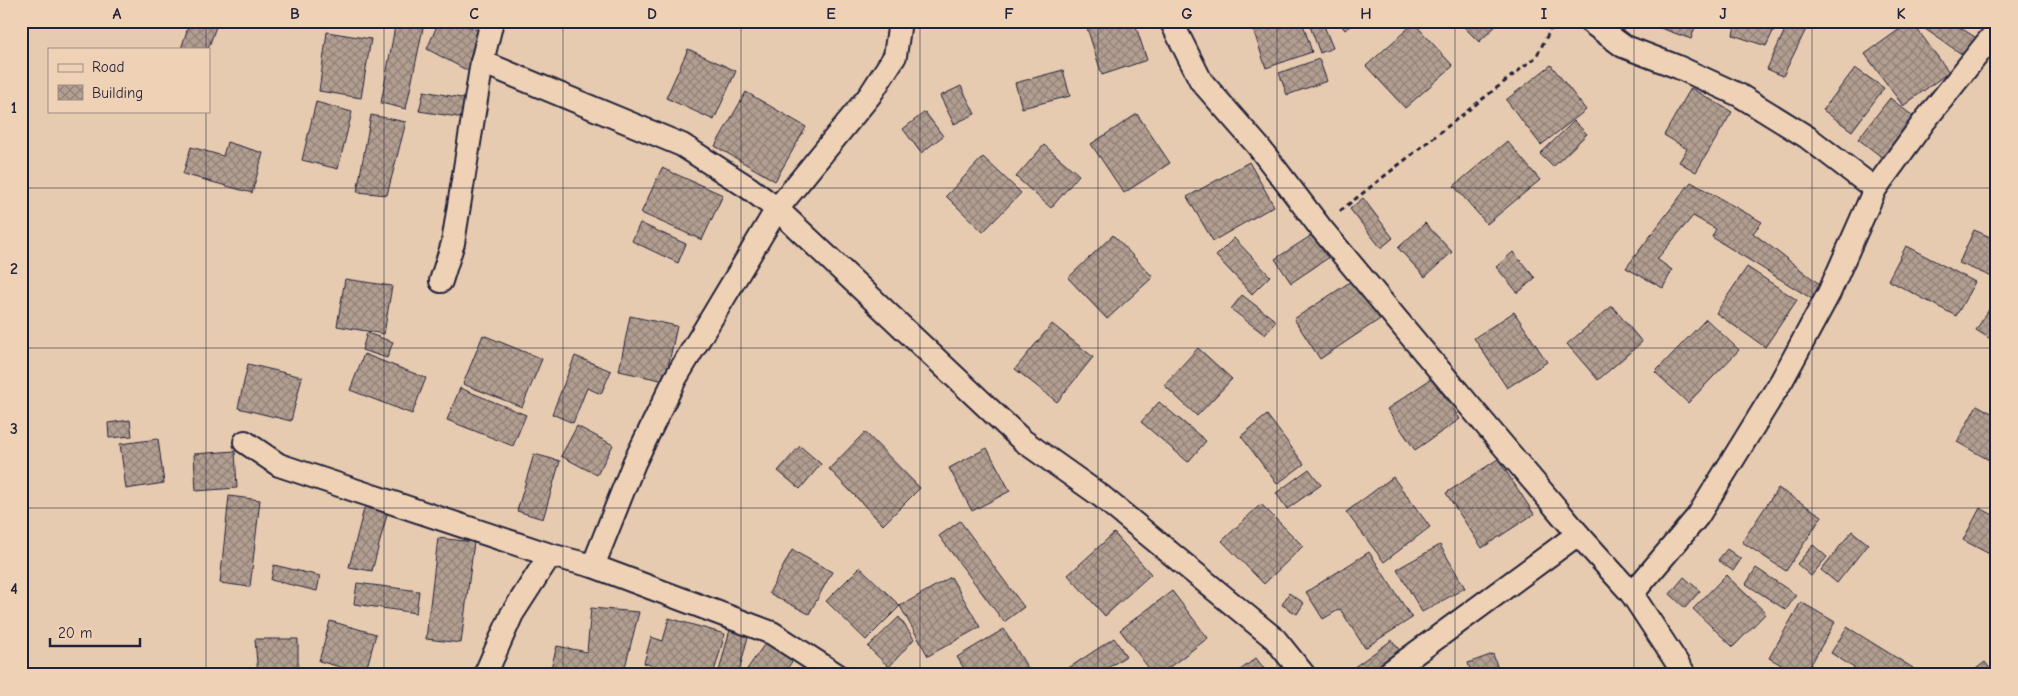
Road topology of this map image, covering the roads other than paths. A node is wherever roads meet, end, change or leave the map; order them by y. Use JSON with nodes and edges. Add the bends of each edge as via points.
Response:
{"nodes":[{"id":1,"x":492,"y":21,"type":"edge"},
{"id":2,"x":900,"y":21,"type":"edge"},
{"id":3,"x":1171,"y":21,"type":"edge"},
{"id":4,"x":1589,"y":21,"type":"edge"},
{"id":5,"x":1997,"y":30,"type":"edge"},
{"id":6,"x":482,"y":62,"type":"junction"},
{"id":7,"x":1875,"y":189,"type":"junction"},
{"id":8,"x":776,"y":209,"type":"junction"},
{"id":9,"x":441,"y":280,"type":"dead end"},
{"id":10,"x":245,"y":442,"type":"dead end"},
{"id":11,"x":1578,"y":534,"type":"junction"},
{"id":12,"x":550,"y":555,"type":"junction"},
{"id":13,"x":593,"y":566,"type":"junction"},
{"id":14,"x":1632,"y":594,"type":"junction"},
{"id":15,"x":485,"y":675,"type":"edge"},
{"id":16,"x":837,"y":675,"type":"edge"},
{"id":17,"x":1304,"y":675,"type":"edge"},
{"id":18,"x":1386,"y":675,"type":"edge"},
{"id":19,"x":1685,"y":675,"type":"edge"}],
"edges":[{"from":1,"to":6,"type":"street"},
{"from":2,"to":8,"type":"street","via":[[895,56],[870,95]]},
{"from":3,"to":11,"type":"street","via":[[1201,81]]},
{"from":4,"to":7,"type":"street","via":[[1623,46],[1739,96],[1807,137]]},
{"from":5,"to":7,"type":"street"},
{"from":6,"to":8,"type":"street","via":[[682,145]]},
{"from":6,"to":9,"type":"street","via":[[453,244]]},
{"from":7,"to":14,"type":"street","via":[[1829,293],[1782,380],[1698,516]]},
{"from":8,"to":13,"type":"street","via":[[675,379],[634,463]]},
{"from":8,"to":17,"type":"street","via":[[1022,440],[1101,496],[1275,639]]},
{"from":10,"to":12,"type":"street","via":[[279,465]]},
{"from":11,"to":14,"type":"street"},
{"from":11,"to":18,"type":"street"},
{"from":12,"to":13,"type":"street"},
{"from":12,"to":15,"type":"street","via":[[512,614]]},
{"from":13,"to":16,"type":"street","via":[[772,632]]},
{"from":14,"to":19,"type":"street"}]}
